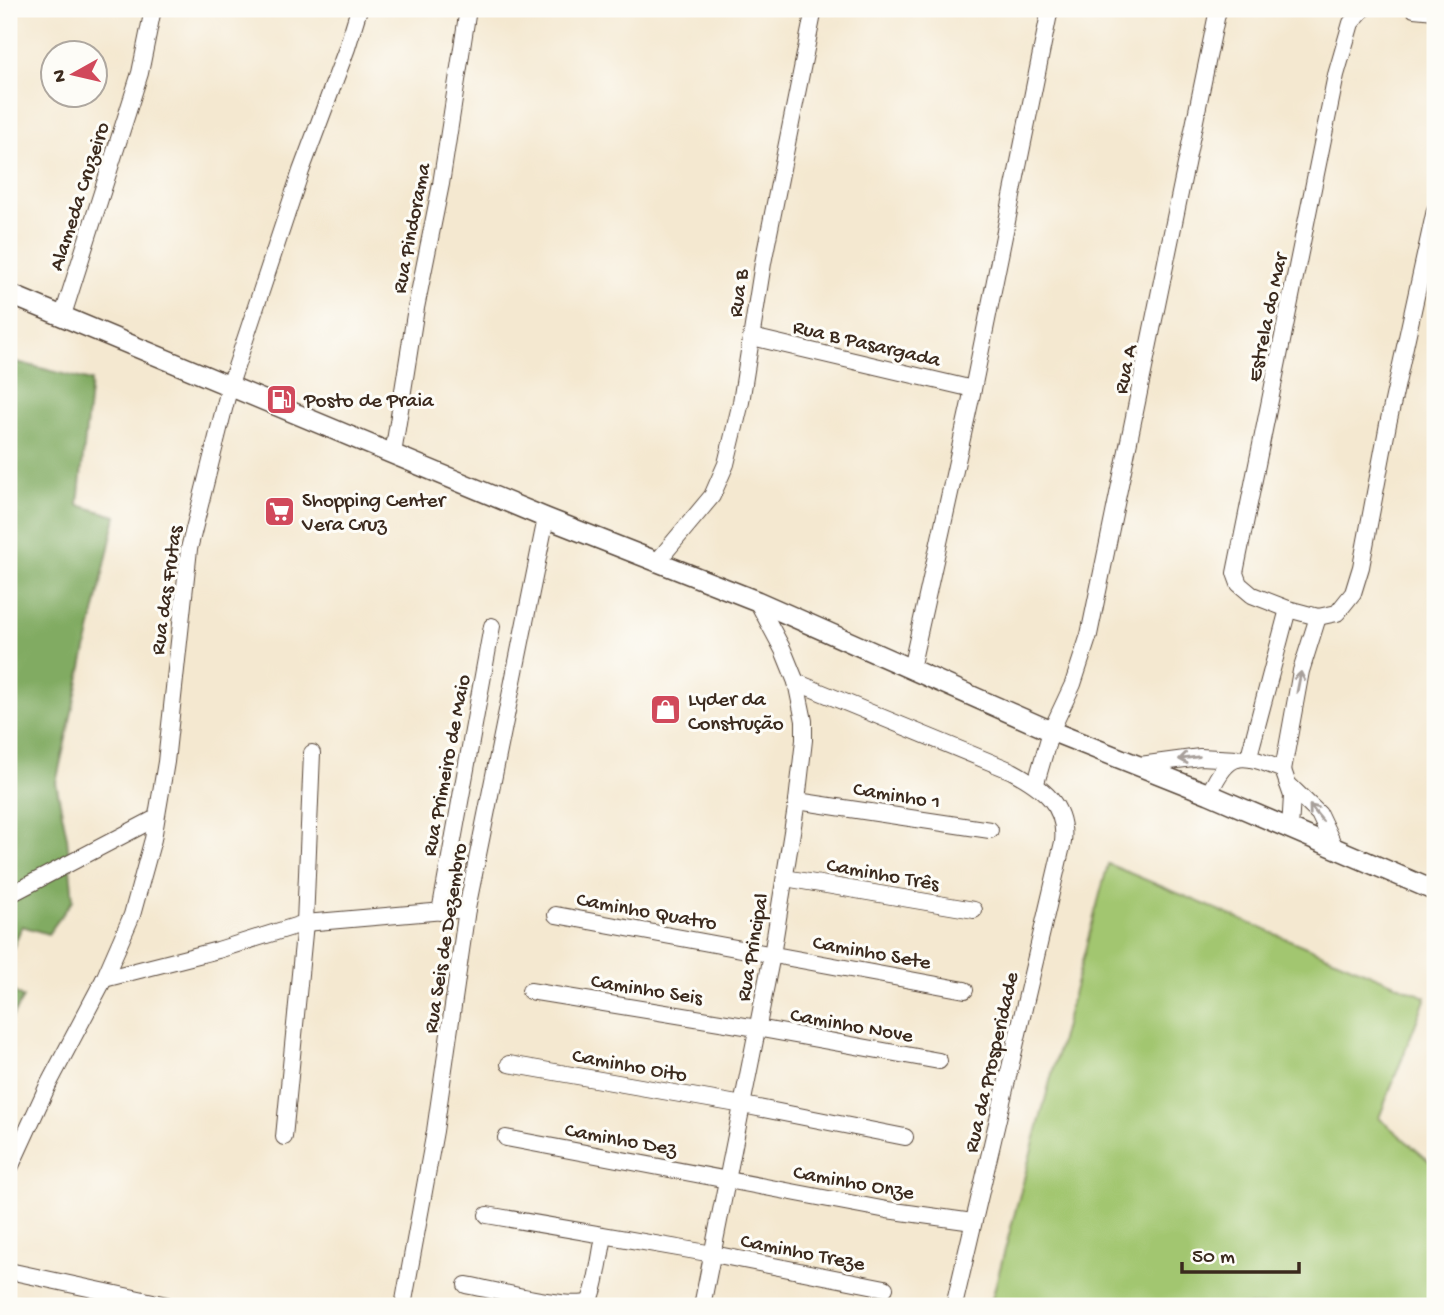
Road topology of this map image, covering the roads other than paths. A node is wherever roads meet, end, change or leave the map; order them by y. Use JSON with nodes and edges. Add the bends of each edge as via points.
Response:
{"nodes":[{"id":1,"x":153,"y":9,"type":"edge"},
{"id":2,"x":359,"y":9,"type":"edge"},
{"id":3,"x":468,"y":9,"type":"edge"},
{"id":4,"x":814,"y":9,"type":"edge"},
{"id":5,"x":1050,"y":9,"type":"edge"},
{"id":6,"x":1218,"y":9,"type":"edge"},
{"id":7,"x":1363,"y":9,"type":"edge"},
{"id":8,"x":1414,"y":9,"type":"edge"},
{"id":9,"x":1435,"y":11,"type":"edge"},
{"id":10,"x":1435,"y":210,"type":"edge"},
{"id":11,"x":9,"y":294,"type":"edge"},
{"id":12,"x":63,"y":315,"type":"junction"},
{"id":13,"x":752,"y":337,"type":"junction"},
{"id":14,"x":230,"y":385,"type":"junction"},
{"id":15,"x":973,"y":389,"type":"junction"},
{"id":16,"x":393,"y":454,"type":"junction"},
{"id":17,"x":546,"y":518,"type":"junction"},
{"id":18,"x":656,"y":563,"type":"junction"},
{"id":19,"x":757,"y":601,"type":"junction"},
{"id":20,"x":1288,"y":609,"type":"junction"},
{"id":21,"x":1318,"y":617,"type":"junction"},
{"id":22,"x":492,"y":626,"type":"dead end"},
{"id":23,"x":911,"y":669,"type":"junction"},
{"id":24,"x":796,"y":681,"type":"junction"},
{"id":25,"x":1051,"y":731,"type":"junction"},
{"id":26,"x":312,"y":753,"type":"dead end"},
{"id":27,"x":1243,"y":757,"type":"junction"},
{"id":28,"x":1140,"y":765,"type":"junction"},
{"id":29,"x":1285,"y":777,"type":"junction"},
{"id":30,"x":1036,"y":783,"type":"junction"},
{"id":31,"x":1209,"y":793,"type":"junction"},
{"id":32,"x":797,"y":800,"type":"junction"},
{"id":33,"x":156,"y":818,"type":"junction"},
{"id":34,"x":1290,"y":829,"type":"junction"},
{"id":35,"x":990,"y":830,"type":"dead end"},
{"id":36,"x":1335,"y":848,"type":"junction"},
{"id":37,"x":785,"y":878,"type":"junction"},
{"id":38,"x":1435,"y":891,"type":"edge"},
{"id":39,"x":9,"y":895,"type":"edge"},
{"id":40,"x":467,"y":909,"type":"junction"},
{"id":41,"x":974,"y":910,"type":"dead end"},
{"id":42,"x":439,"y":912,"type":"junction"},
{"id":43,"x":556,"y":915,"type":"dead end"},
{"id":44,"x":305,"y":923,"type":"junction"},
{"id":45,"x":772,"y":954,"type":"junction"},
{"id":46,"x":104,"y":979,"type":"junction"},
{"id":47,"x":965,"y":990,"type":"dead end"},
{"id":48,"x":530,"y":991,"type":"dead end"},
{"id":49,"x":757,"y":1028,"type":"junction"},
{"id":50,"x":939,"y":1061,"type":"dead end"},
{"id":51,"x":509,"y":1064,"type":"dead end"},
{"id":52,"x":743,"y":1105,"type":"junction"},
{"id":53,"x":284,"y":1137,"type":"dead end"},
{"id":54,"x":506,"y":1138,"type":"dead end"},
{"id":55,"x":905,"y":1138,"type":"dead end"},
{"id":56,"x":9,"y":1170,"type":"edge"},
{"id":57,"x":728,"y":1180,"type":"junction"},
{"id":58,"x":487,"y":1215,"type":"dead end"},
{"id":59,"x":973,"y":1222,"type":"junction"},
{"id":60,"x":604,"y":1237,"type":"junction"},
{"id":61,"x":713,"y":1254,"type":"junction"},
{"id":62,"x":9,"y":1271,"type":"edge"},
{"id":63,"x":466,"y":1285,"type":"dead end"},
{"id":64,"x":885,"y":1288,"type":"dead end"},
{"id":65,"x":167,"y":1305,"type":"edge"},
{"id":66,"x":403,"y":1306,"type":"edge"},
{"id":67,"x":702,"y":1306,"type":"edge"},
{"id":68,"x":954,"y":1306,"type":"edge"}],
"edges":[{"from":1,"to":12,"type":"street","name":"Alameda Cruzeiro","via":[[141,73]]},
{"from":2,"to":14,"type":"street","name":"Rua das Frutas"},
{"from":3,"to":16,"type":"street","name":"Rua Pindorama"},
{"from":4,"to":13,"type":"street","name":"Rua B"},
{"from":5,"to":15,"type":"street"},
{"from":6,"to":25,"type":"street","name":"Rua A","via":[[1089,635]]},
{"from":7,"to":20,"type":"street","name":"Estrela do Mar","via":[[1351,23],[1336,75],[1235,573],[1244,590]]},
{"from":8,"to":9,"type":"street"},
{"from":10,"to":21,"type":"street","via":[[1361,567],[1345,605]]},
{"from":11,"to":12,"type":"main road"},
{"from":12,"to":14,"type":"main road"},
{"from":13,"to":15,"type":"street","name":"Rua B Pasargada"},
{"from":13,"to":18,"type":"street","name":"Rua B","via":[[726,464],[712,496]]},
{"from":14,"to":16,"type":"main road"},
{"from":14,"to":33,"type":"street","name":"Rua das Frutas","via":[[189,549]]},
{"from":15,"to":23,"type":"street"},
{"from":16,"to":17,"type":"main road"},
{"from":17,"to":18,"type":"main road"},
{"from":17,"to":40,"type":"street","name":"Rua Seis de Dezembro"},
{"from":18,"to":19,"type":"main road"},
{"from":19,"to":23,"type":"main road"},
{"from":19,"to":24,"type":"street","name":"Rua Principal"},
{"from":20,"to":21,"type":"street","name":"Estrela do Mar"},
{"from":20,"to":27,"type":"street"},
{"from":29,"to":21,"type":"street","one_way":true,"via":[[1301,671]]},
{"from":22,"to":42,"type":"street","name":"Rua Primeiro de Maio"},
{"from":23,"to":25,"type":"main road"},
{"from":24,"to":30,"type":"street"},
{"from":24,"to":32,"type":"street","name":"Rua Principal","via":[[804,740]]},
{"from":25,"to":28,"type":"main road"},
{"from":25,"to":30,"type":"street","name":"Rua A"},
{"from":26,"to":44,"type":"street"},
{"from":27,"to":28,"type":"street","one_way":true},
{"from":27,"to":29,"type":"street"},
{"from":27,"to":31,"type":"street","via":[[1227,764]]},
{"from":28,"to":31,"type":"main road"},
{"from":29,"to":34,"type":"street","via":[[1292,796]]},
{"from":36,"to":29,"type":"street","one_way":true,"via":[[1319,814]]},
{"from":30,"to":59,"type":"street","name":"Rua da Prosperidade","via":[[1057,807],[1065,826],[1063,842]]},
{"from":31,"to":34,"type":"main road"},
{"from":32,"to":35,"type":"street","name":"Caminho 1"},
{"from":32,"to":37,"type":"street","name":"Rua Principal"},
{"from":33,"to":39,"type":"street"},
{"from":33,"to":46,"type":"street","name":"Rua das Frutas","via":[[132,915]]},
{"from":34,"to":36,"type":"main road"},
{"from":36,"to":38,"type":"main road"},
{"from":37,"to":41,"type":"street","name":"Caminho Três"},
{"from":37,"to":45,"type":"street","name":"Rua Principal"},
{"from":40,"to":42,"type":"street"},
{"from":40,"to":66,"type":"street","name":"Rua Seis de Dezembro","via":[[435,1131]]},
{"from":42,"to":44,"type":"street"},
{"from":43,"to":45,"type":"street","name":"Caminho Quatro"},
{"from":44,"to":46,"type":"street"},
{"from":44,"to":53,"type":"street"},
{"from":45,"to":47,"type":"street","name":"Caminho Sete"},
{"from":45,"to":49,"type":"street","name":"Rua Principal"},
{"from":46,"to":56,"type":"street","name":"Rua das Frutas"},
{"from":48,"to":49,"type":"street","name":"Caminho Seis"},
{"from":49,"to":50,"type":"street","name":"Caminho Nove"},
{"from":49,"to":52,"type":"street","name":"Rua Principal"},
{"from":51,"to":52,"type":"street","name":"Caminho Oito"},
{"from":52,"to":55,"type":"street","name":"Caminho Oito"},
{"from":52,"to":57,"type":"street","name":"Rua Principal"},
{"from":54,"to":57,"type":"street","name":"Caminho Dez"},
{"from":57,"to":59,"type":"street","name":"Caminho Onze"},
{"from":57,"to":61,"type":"street","name":"Rua Principal"},
{"from":58,"to":60,"type":"street","name":"Caminho Treze"},
{"from":59,"to":68,"type":"street","name":"Rua da Prosperidade"},
{"from":60,"to":61,"type":"street","name":"Caminho Treze"},
{"from":60,"to":63,"type":"street","via":[[586,1303],[567,1305]]},
{"from":61,"to":64,"type":"street","name":"Caminho Treze"},
{"from":61,"to":67,"type":"street","name":"Rua Principal"},
{"from":62,"to":65,"type":"street"}]}
